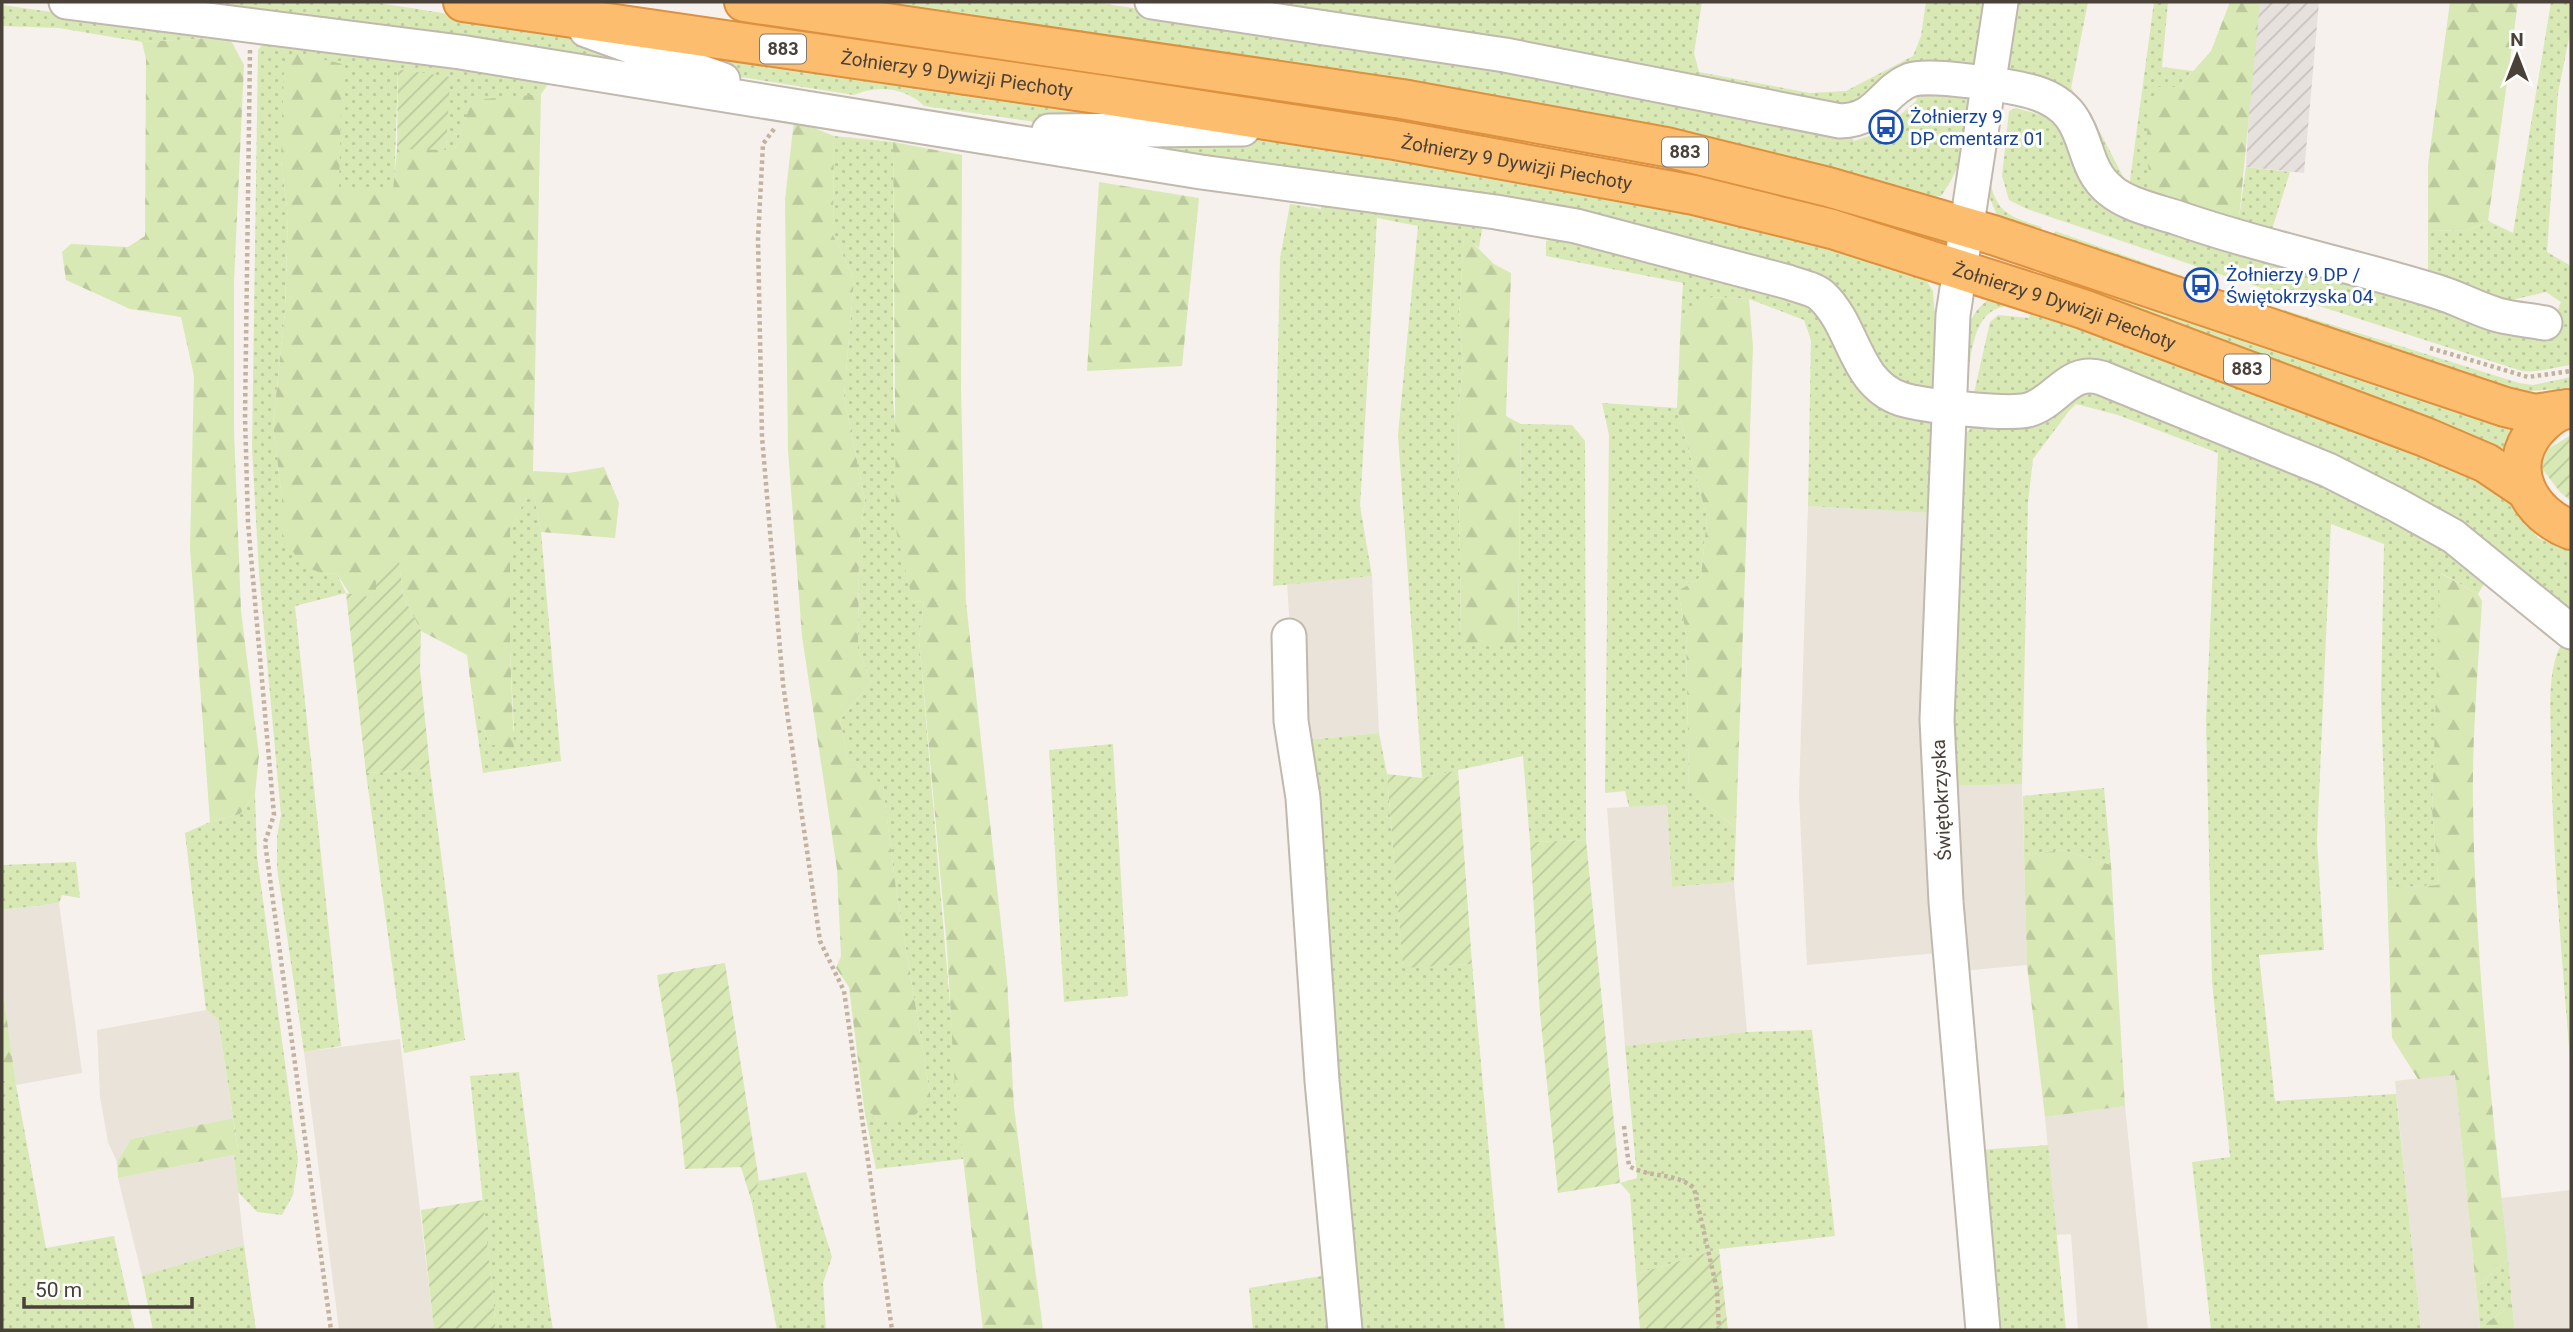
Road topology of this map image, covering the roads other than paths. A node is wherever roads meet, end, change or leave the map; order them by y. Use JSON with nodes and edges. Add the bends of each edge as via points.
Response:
{"nodes":[{"id":1,"x":66,"y":2,"type":"edge"},
{"id":2,"x":463,"y":2,"type":"edge"},
{"id":3,"x":744,"y":2,"type":"edge"},
{"id":4,"x":1152,"y":2,"type":"edge"},
{"id":5,"x":2001,"y":2,"type":"edge"},
{"id":6,"x":1989,"y":84,"type":"junction"},
{"id":7,"x":1402,"y":99,"type":"junction"},
{"id":8,"x":1395,"y":140,"type":"junction"},
{"id":9,"x":1964,"y":227,"type":"junction"},
{"id":10,"x":1959,"y":269,"type":"junction"},
{"id":11,"x":2544,"y":323,"type":"dead end"},
{"id":12,"x":1949,"y":405,"type":"junction"},
{"id":13,"x":2566,"y":409,"type":"edge"},
{"id":14,"x":2526,"y":490,"type":"junction"},
{"id":15,"x":2571,"y":529,"type":"edge"},
{"id":16,"x":2571,"y":632,"type":"edge"},
{"id":17,"x":1289,"y":636,"type":"dead end"},
{"id":18,"x":1345,"y":1330,"type":"edge"},
{"id":19,"x":1983,"y":1330,"type":"edge"}],
"edges":[{"from":1,"to":12,"type":"street","via":[[460,52],[1201,172],[1576,226],[1822,295],[1842,324],[1866,375],[1900,399]]},
{"from":2,"to":8,"type":"highway","name":"Żołnierzy 9 Dywizji Piechoty","number":"883"},
{"from":3,"to":7,"type":"highway","name":"Żołnierzy 9 Dywizji Piechoty","number":"883"},
{"from":4,"to":6,"type":"street","via":[[1519,57],[1840,121],[1867,116],[1909,80]]},
{"from":5,"to":6,"type":"street"},
{"from":6,"to":9,"type":"street"},
{"from":6,"to":11,"type":"street","via":[[2038,93],[2064,107],[2081,131],[2096,173],[2110,190],[2142,206],[2237,239],[2439,292],[2498,315]]},
{"from":7,"to":8,"type":"street"},
{"from":7,"to":9,"type":"highway","name":"Żołnierzy 9 Dywizji Piechoty","number":"883","via":[[1666,147]]},
{"from":8,"to":10,"type":"highway","name":"Żołnierzy 9 Dywizji Piechoty","number":"883","via":[[1693,195],[1832,229]]},
{"from":9,"to":10,"type":"street","name":"Świętokrzyska"},
{"from":9,"to":13,"type":"highway","name":"Żołnierzy 9 Dywizji Piechoty","number":"883","via":[[2505,407],[2535,414]]},
{"from":10,"to":12,"type":"street","name":"Świętokrzyska"},
{"from":10,"to":14,"type":"highway","name":"Żołnierzy 9 Dywizji Piechoty","number":"883","via":[[2083,309],[2413,432],[2486,463]]},
{"from":12,"to":16,"type":"street","via":[[2028,410],[2077,377],[2091,374],[2102,378],[2328,470],[2409,511],[2454,536]]},
{"from":12,"to":19,"type":"street","name":"Świętokrzyska","via":[[1938,642],[1938,776]]},
{"from":13,"to":14,"type":"highway","number":"883","via":[[2540,425],[2524,448],[2520,471]]},
{"from":14,"to":15,"type":"highway","number":"883","via":[[2543,514]]},
{"from":17,"to":18,"type":"street","via":[[1292,721],[1303,798]]}]}
